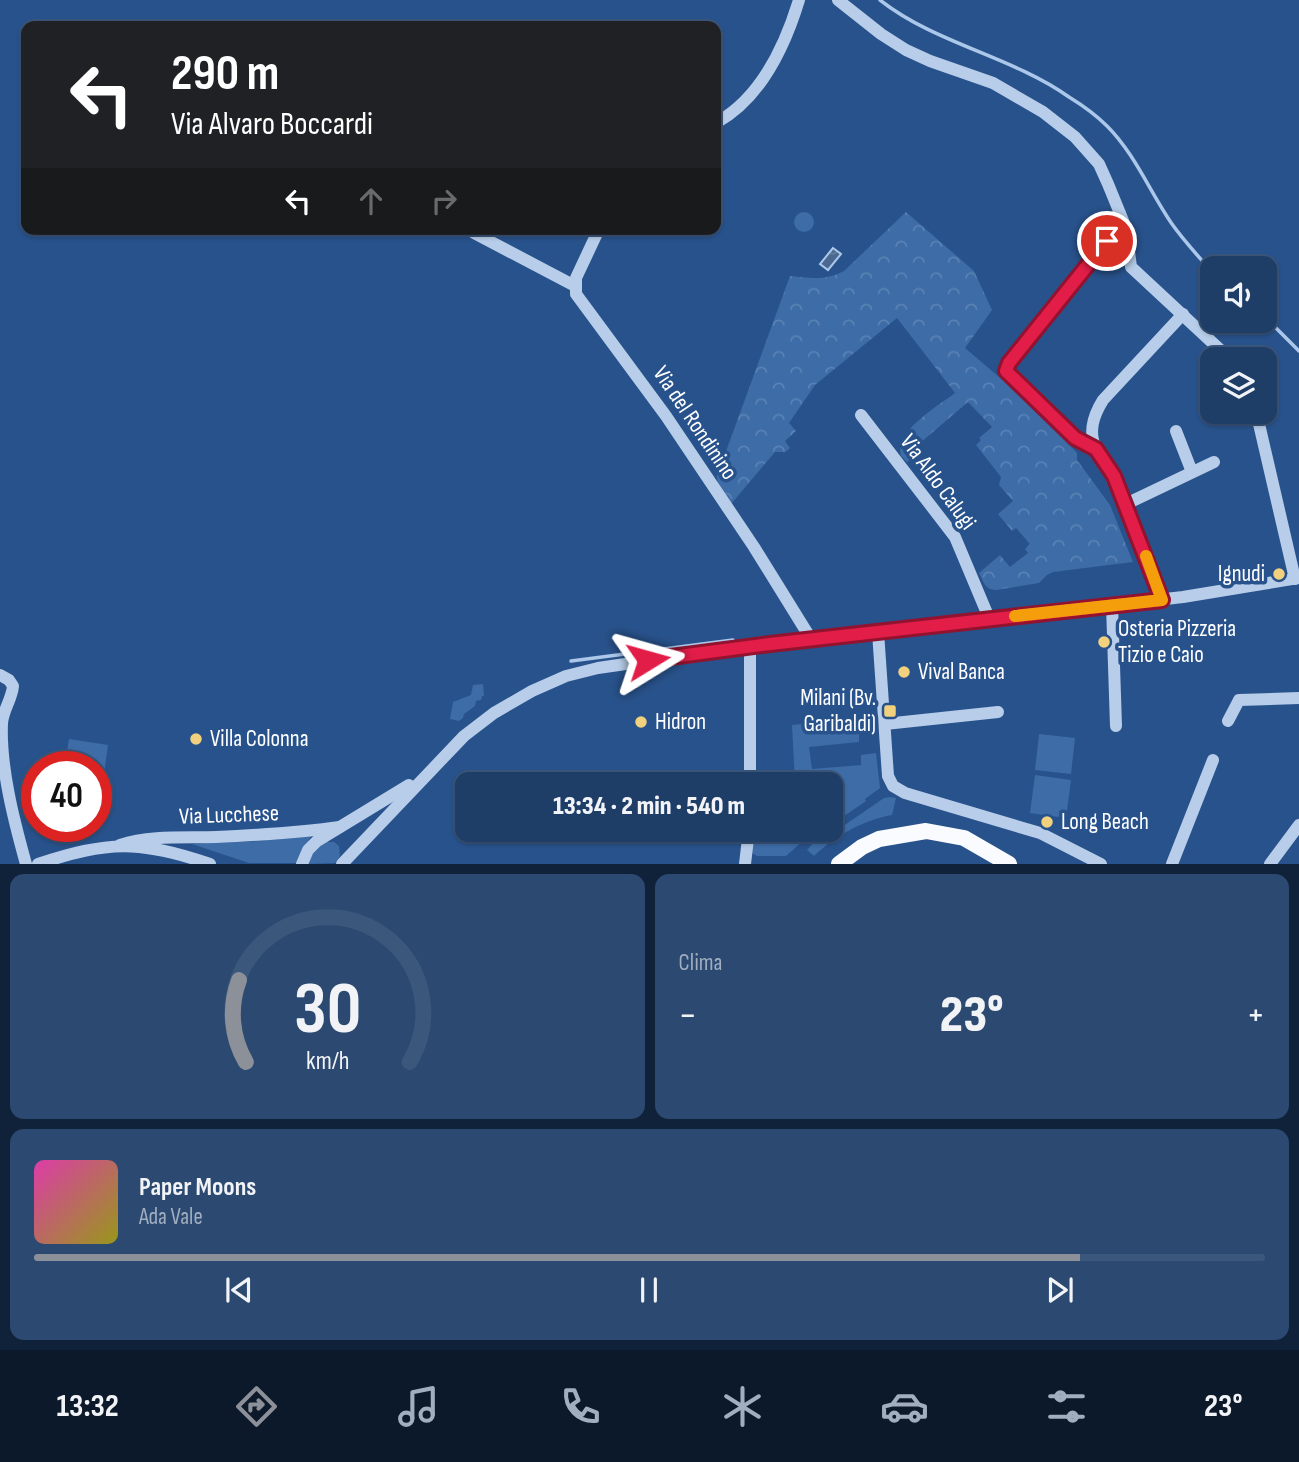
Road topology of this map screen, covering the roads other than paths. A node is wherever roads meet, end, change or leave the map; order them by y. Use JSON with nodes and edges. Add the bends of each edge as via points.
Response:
{"nodes":[{"id":1,"x":799,"y":0,"type":"edge"},
{"id":2,"x":838,"y":0,"type":"edge"},
{"id":3,"x":721,"y":119,"type":"edge"},
{"id":4,"x":478,"y":235,"type":"edge"},
{"id":5,"x":596,"y":235,"type":"edge"},
{"id":6,"x":1107,"y":241,"type":"dead end"},
{"id":7,"x":575,"y":286,"type":"junction"},
{"id":8,"x":1182,"y":314,"type":"junction"},
{"id":9,"x":1217,"y":347,"type":"edge"},
{"id":10,"x":861,"y":415,"type":"dead end"},
{"id":11,"x":1258,"y":424,"type":"edge"},
{"id":12,"x":1176,"y":431,"type":"dead end"},
{"id":13,"x":1096,"y":449,"type":"junction"},
{"id":14,"x":1214,"y":462,"type":"dead end"},
{"id":15,"x":1192,"y":472,"type":"junction"},
{"id":16,"x":1126,"y":503,"type":"junction"},
{"id":17,"x":1297,"y":579,"type":"edge"},
{"id":18,"x":1162,"y":600,"type":"junction"},
{"id":19,"x":1112,"y":605,"type":"junction"},
{"id":20,"x":989,"y":618,"type":"junction"},
{"id":21,"x":878,"y":632,"type":"junction"},
{"id":22,"x":811,"y":639,"type":"junction"},
{"id":23,"x":750,"y":646,"type":"junction"},
{"id":24,"x":0,"y":675,"type":"edge"},
{"id":25,"x":1299,"y":698,"type":"edge"},
{"id":26,"x":998,"y":712,"type":"dead end"},
{"id":27,"x":1228,"y":721,"type":"dead end"},
{"id":28,"x":885,"y":724,"type":"junction"},
{"id":29,"x":1116,"y":726,"type":"dead end"},
{"id":30,"x":1213,"y":760,"type":"dead end"},
{"id":31,"x":750,"y":772,"type":"edge"},
{"id":32,"x":424,"y":776,"type":"junction"},
{"id":33,"x":1299,"y":825,"type":"edge"},
{"id":34,"x":340,"y":827,"type":"junction"},
{"id":35,"x":748,"y":842,"type":"edge"},
{"id":36,"x":120,"y":845,"type":"junction"},
{"id":37,"x":357,"y":847,"type":"junction"},
{"id":38,"x":994,"y":858,"type":"edge"},
{"id":39,"x":26,"y":863,"type":"edge"},
{"id":40,"x":38,"y":863,"type":"edge"},
{"id":41,"x":210,"y":863,"type":"edge"},
{"id":42,"x":302,"y":863,"type":"edge"},
{"id":43,"x":342,"y":863,"type":"edge"},
{"id":44,"x":354,"y":863,"type":"edge"},
{"id":45,"x":745,"y":863,"type":"edge"},
{"id":46,"x":839,"y":863,"type":"edge"},
{"id":47,"x":1009,"y":863,"type":"edge"},
{"id":48,"x":1101,"y":863,"type":"edge"},
{"id":49,"x":1172,"y":863,"type":"edge"},
{"id":50,"x":1270,"y":863,"type":"edge"}],
"edges":[{"from":1,"to":3,"type":"street","via":[[759,84]]},
{"from":2,"to":8,"type":"street","via":[[906,50],[993,83],[1075,137],[1093,155],[1108,184],[1126,228],[1131,267]]},
{"from":4,"to":7,"type":"street"},
{"from":5,"to":7,"type":"street"},
{"from":6,"to":13,"type":"street","via":[[1006,368],[1075,438]]},
{"from":7,"to":22,"type":"street","name":"Via del Rondinino","via":[[579,299],[666,416]]},
{"from":8,"to":9,"type":"street"},
{"from":8,"to":13,"type":"street","via":[[1103,400],[1091,432]]},
{"from":10,"to":20,"type":"street","name":"Via Aldo Calugi","via":[[955,537]]},
{"from":11,"to":17,"type":"street"},
{"from":12,"to":15,"type":"street"},
{"from":13,"to":16,"type":"street"},
{"from":14,"to":15,"type":"street"},
{"from":15,"to":16,"type":"street"},
{"from":16,"to":18,"type":"street"},
{"from":17,"to":18,"type":"street","name":"Via Lucchese"},
{"from":18,"to":19,"type":"street","name":"Via Lucchese"},
{"from":19,"to":20,"type":"street","name":"Via Lucchese"},
{"from":19,"to":29,"type":"street"},
{"from":20,"to":21,"type":"street","name":"Via Lucchese"},
{"from":21,"to":22,"type":"street","name":"Via Lucchese"},
{"from":21,"to":28,"type":"street"},
{"from":22,"to":23,"type":"street","name":"Via Lucchese"},
{"from":23,"to":31,"type":"street"},
{"from":23,"to":32,"type":"street","name":"Via Lucchese","via":[[566,676],[484,720]]},
{"from":24,"to":39,"type":"street","via":[[13,686],[2,721],[2,750]]},
{"from":25,"to":27,"type":"street","via":[[1239,700]]},
{"from":26,"to":28,"type":"street"},
{"from":28,"to":48,"type":"street","via":[[888,776],[897,789],[1046,836]]},
{"from":30,"to":49,"type":"street"},
{"from":32,"to":34,"type":"street","name":"Via Lucchese"},
{"from":32,"to":37,"type":"street","name":"Via Lucchese"},
{"from":33,"to":50,"type":"street"},
{"from":34,"to":36,"type":"street","name":"Via Lucchese"},
{"from":34,"to":42,"type":"street","name":"Via Lucchese","via":[[312,845]]},
{"from":35,"to":45,"type":"street"},
{"from":36,"to":40,"type":"street","name":"Via Lucchese"},
{"from":36,"to":41,"type":"street","name":"Via Lucchese","via":[[155,847]]},
{"from":37,"to":43,"type":"street","name":"Via Lucchese"},
{"from":37,"to":44,"type":"street"},
{"from":38,"to":46,"type":"main road","via":[[957,836],[918,831],[873,841]]},
{"from":38,"to":47,"type":"main road"}]}
